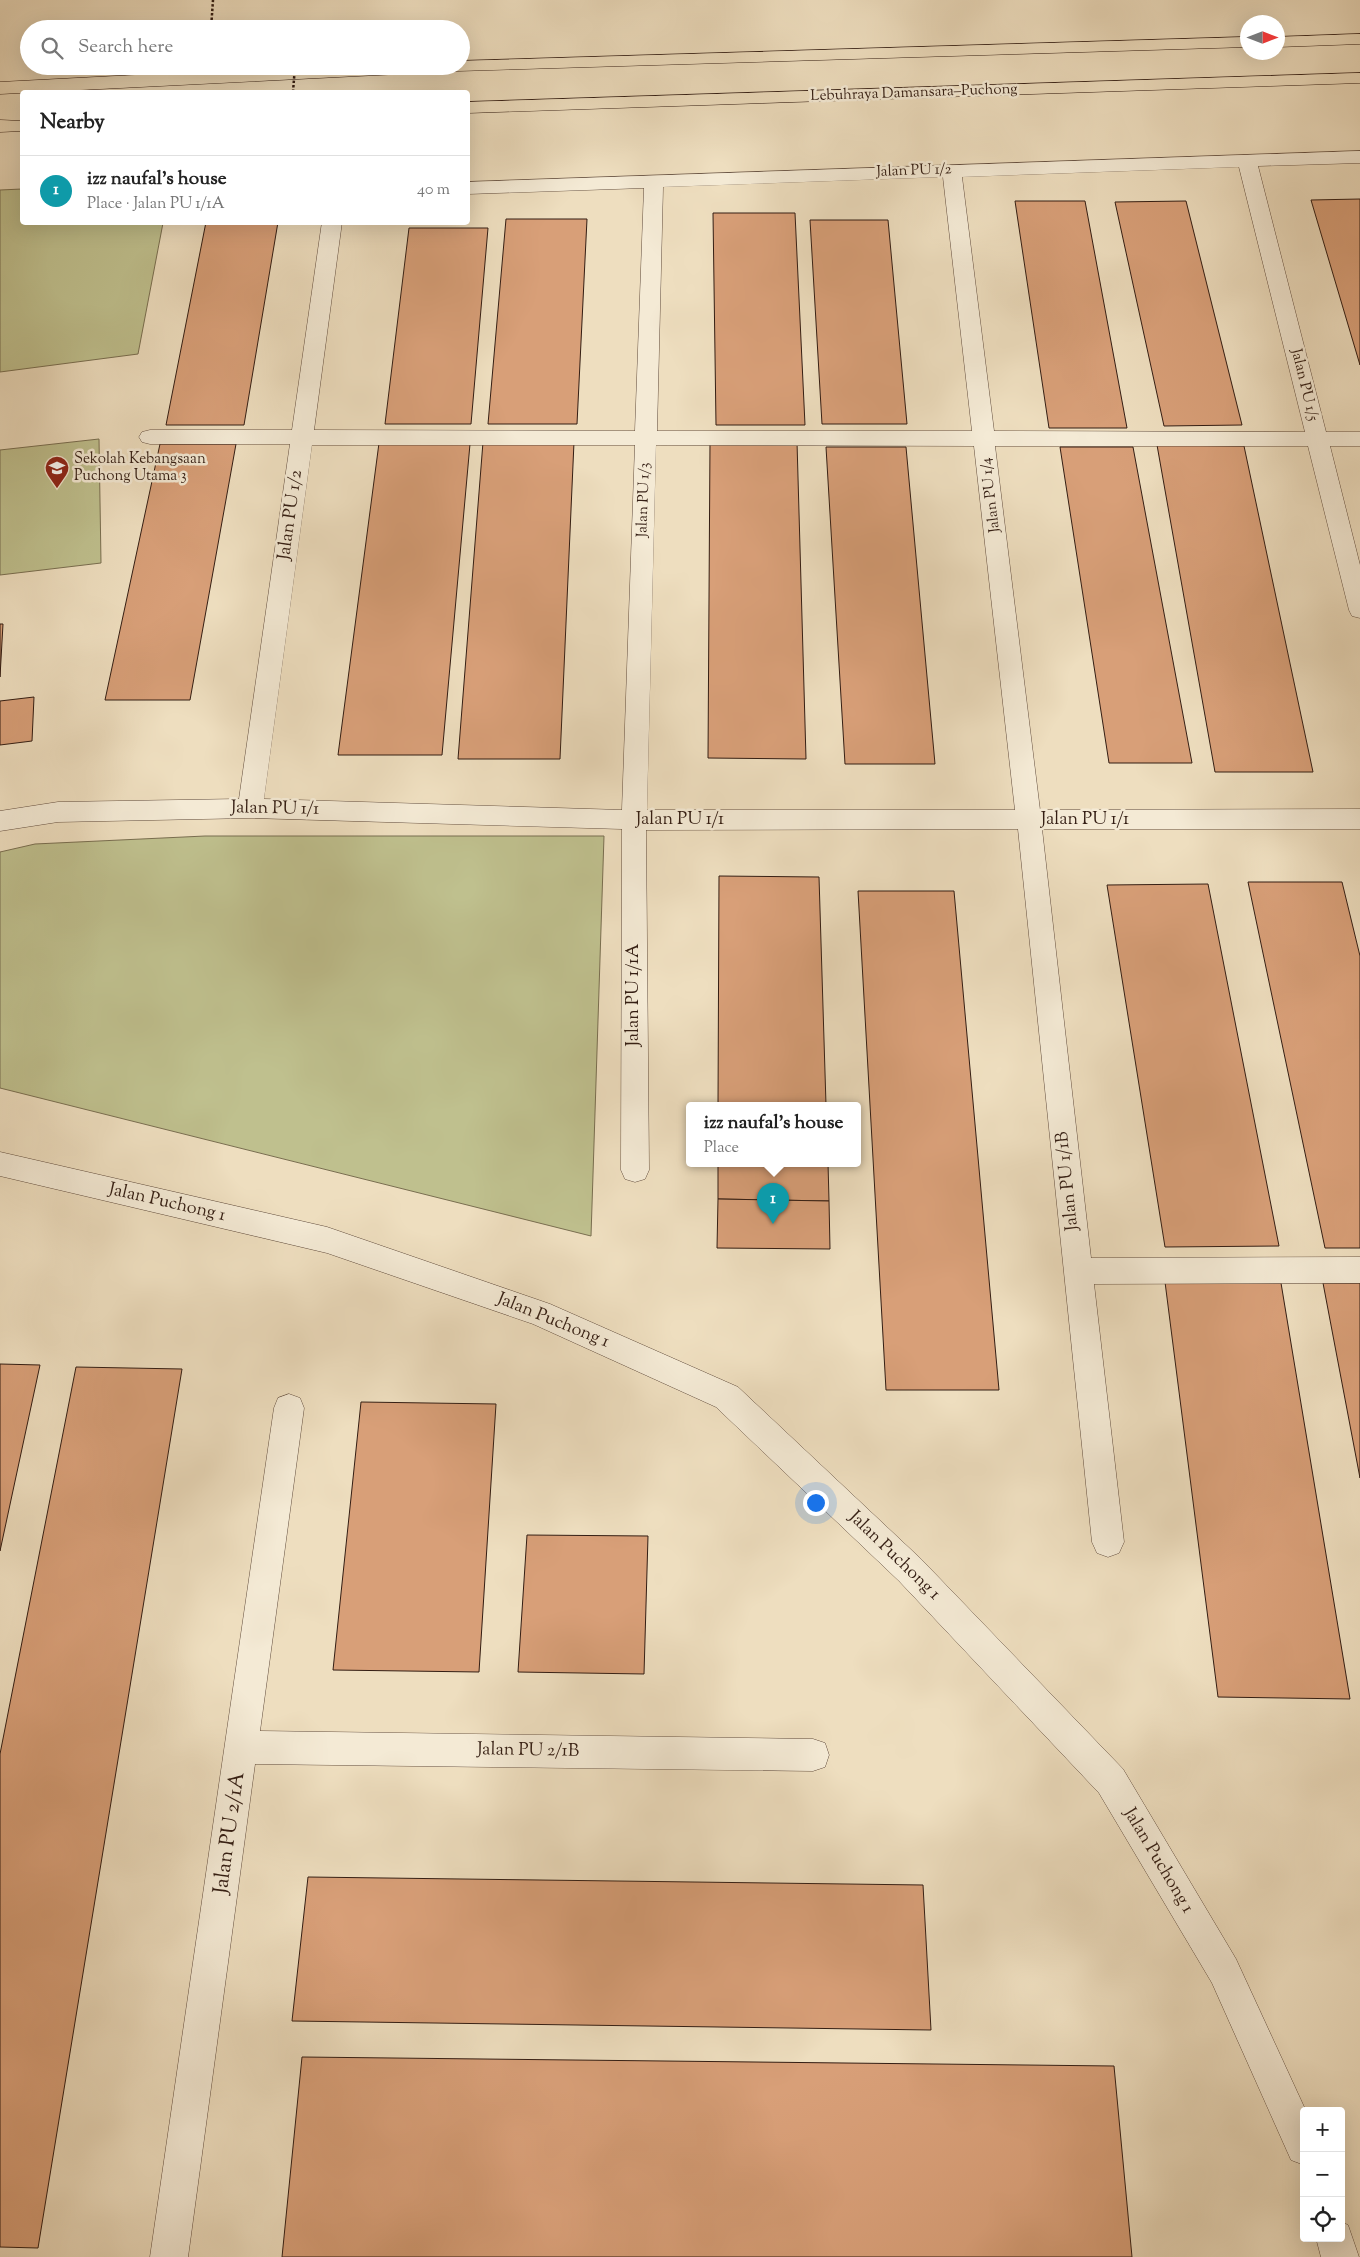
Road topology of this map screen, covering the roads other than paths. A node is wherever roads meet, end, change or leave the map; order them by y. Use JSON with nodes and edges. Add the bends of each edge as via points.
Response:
{"nodes":[{"id":1,"x":1360,"y":39,"type":"edge"},
{"id":2,"x":1240,"y":42,"type":"edge"},
{"id":3,"x":1285,"y":42,"type":"edge"},
{"id":4,"x":470,"y":66,"type":"edge"},
{"id":5,"x":246,"y":75,"type":"edge"},
{"id":6,"x":1360,"y":78,"type":"edge"},
{"id":7,"x":0,"y":88,"type":"edge"},
{"id":8,"x":470,"y":108,"type":"edge"},
{"id":9,"x":0,"y":126,"type":"edge"},
{"id":10,"x":20,"y":126,"type":"edge"},
{"id":11,"x":1360,"y":157,"type":"edge"},
{"id":12,"x":1247,"y":160,"type":"junction"},
{"id":13,"x":952,"y":170,"type":"junction"},
{"id":14,"x":654,"y":181,"type":"junction"},
{"id":15,"x":470,"y":188,"type":"edge"},
{"id":16,"x":332,"y":225,"type":"edge"},
{"id":17,"x":150,"y":437,"type":"dead end"},
{"id":18,"x":302,"y":437,"type":"junction"},
{"id":19,"x":646,"y":438,"type":"junction"},
{"id":20,"x":984,"y":438,"type":"junction"},
{"id":21,"x":1317,"y":439,"type":"junction"},
{"id":22,"x":1360,"y":439,"type":"edge"},
{"id":23,"x":1360,"y":610,"type":"edge"},
{"id":24,"x":250,"y":808,"type":"junction"},
{"id":25,"x":1360,"y":818,"type":"edge"},
{"id":26,"x":634,"y":820,"type":"junction"},
{"id":27,"x":1029,"y":820,"type":"junction"},
{"id":28,"x":0,"y":821,"type":"edge"},
{"id":29,"x":0,"y":1164,"type":"edge"},
{"id":30,"x":635,"y":1170,"type":"dead end"},
{"id":31,"x":1360,"y":1270,"type":"edge"},
{"id":32,"x":1078,"y":1272,"type":"junction"},
{"id":33,"x":289,"y":1408,"type":"dead end"},
{"id":34,"x":1108,"y":1542,"type":"dead end"},
{"id":35,"x":243,"y":1747,"type":"junction"},
{"id":36,"x":813,"y":1755,"type":"dead end"},
{"id":37,"x":1300,"y":2138,"type":"edge"},
{"id":38,"x":1336,"y":2242,"type":"edge"},
{"id":39,"x":169,"y":2257,"type":"edge"},
{"id":40,"x":1340,"y":2257,"type":"edge"}],
"edges":[{"from":1,"to":3,"type":"highway"},
{"from":2,"to":4,"type":"highway"},
{"from":5,"to":7,"type":"highway"},
{"from":6,"to":8,"type":"highway","name":"Lebuhraya Damansara–Puchong"},
{"from":9,"to":10,"type":"highway"},
{"from":11,"to":12,"type":"street","name":"Jalan PU 1/2"},
{"from":12,"to":13,"type":"street","name":"Jalan PU 1/2"},
{"from":12,"to":21,"type":"street","name":"Jalan PU 1/5"},
{"from":13,"to":14,"type":"street","name":"Jalan PU 1/2"},
{"from":13,"to":20,"type":"street","name":"Jalan PU 1/4"},
{"from":14,"to":15,"type":"street","name":"Jalan PU 1/2"},
{"from":14,"to":19,"type":"street","name":"Jalan PU 1/3"},
{"from":16,"to":18,"type":"street","name":"Jalan PU 1/2"},
{"from":17,"to":18,"type":"street"},
{"from":18,"to":19,"type":"street"},
{"from":18,"to":24,"type":"street","name":"Jalan PU 1/2"},
{"from":19,"to":20,"type":"street"},
{"from":19,"to":26,"type":"street","name":"Jalan PU 1/3"},
{"from":20,"to":21,"type":"street"},
{"from":20,"to":27,"type":"street","name":"Jalan PU 1/4"},
{"from":21,"to":22,"type":"street"},
{"from":21,"to":23,"type":"street","name":"Jalan PU 1/5"},
{"from":24,"to":26,"type":"street","name":"Jalan PU 1/1"},
{"from":24,"to":28,"type":"street","name":"Jalan PU 1/1","via":[[58,812]]},
{"from":25,"to":27,"type":"street","name":"Jalan PU 1/1"},
{"from":26,"to":27,"type":"street","name":"Jalan PU 1/1"},
{"from":26,"to":30,"type":"street","name":"Jalan PU 1/1A"},
{"from":27,"to":32,"type":"street","name":"Jalan PU 1/1B"},
{"from":29,"to":37,"type":"street","name":"Jalan Puchong 1","via":[[327,1240],[540,1313],[727,1397],[910,1570],[1111,1781],[1224,1971]]},
{"from":31,"to":32,"type":"street"},
{"from":32,"to":34,"type":"street","name":"Jalan PU 1/1B"},
{"from":33,"to":35,"type":"street","name":"Jalan PU 2/1A"},
{"from":35,"to":36,"type":"street","name":"Jalan PU 2/1B"},
{"from":35,"to":39,"type":"street","name":"Jalan PU 2/1A"},
{"from":38,"to":40,"type":"street"}]}
